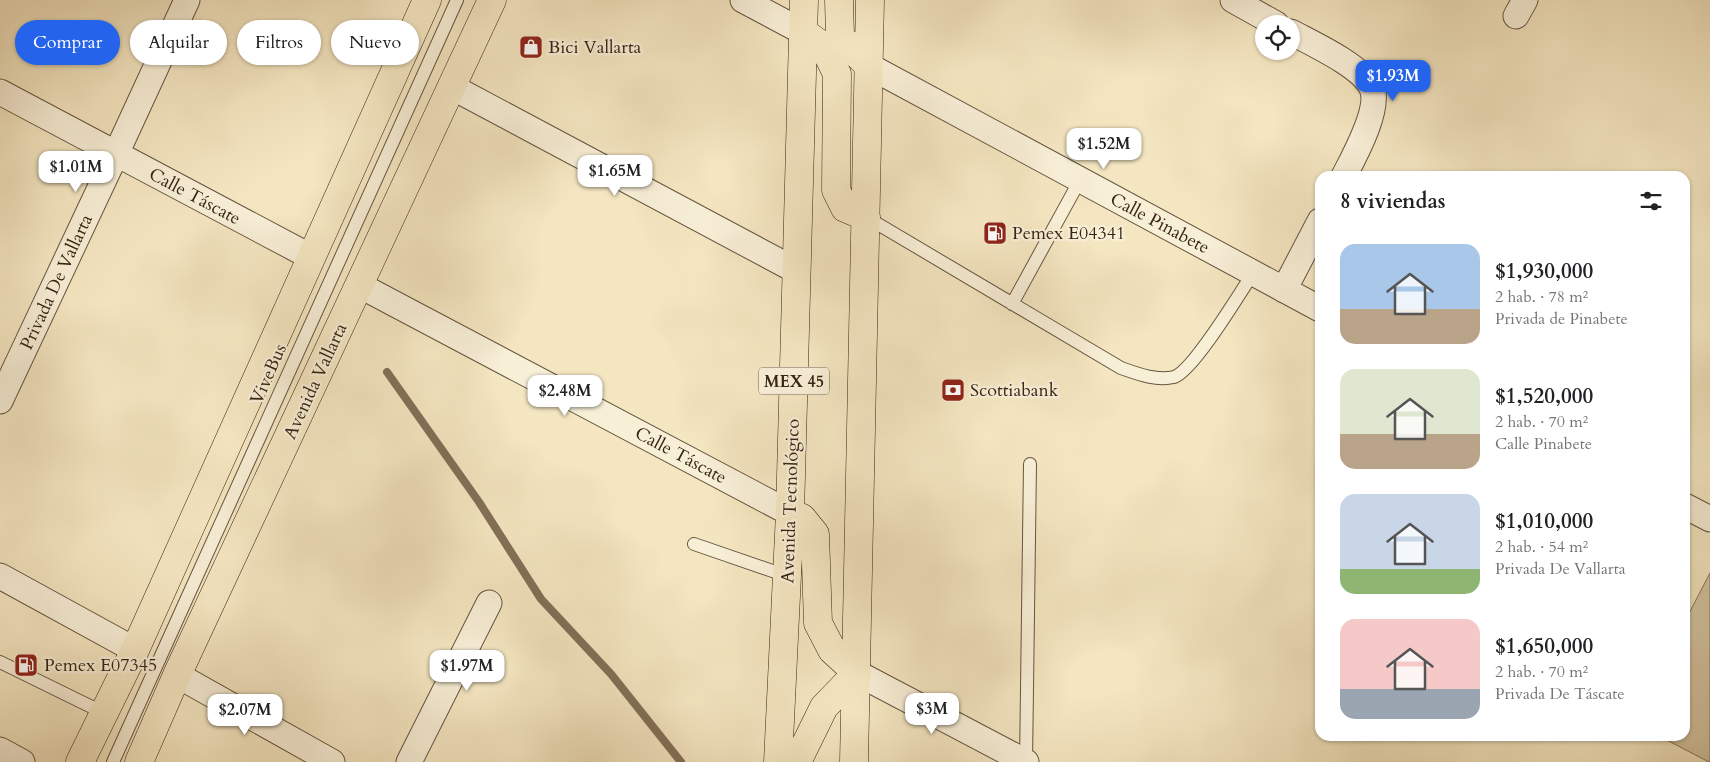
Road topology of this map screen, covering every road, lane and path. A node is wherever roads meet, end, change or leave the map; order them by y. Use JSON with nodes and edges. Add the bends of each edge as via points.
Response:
{"nodes":[{"id":1,"x":187,"y":0,"type":"edge"},
{"id":2,"x":427,"y":0,"type":"edge"},
{"id":3,"x":457,"y":0,"type":"edge"},
{"id":4,"x":492,"y":0,"type":"edge"},
{"id":5,"x":743,"y":0,"type":"edge"},
{"id":6,"x":804,"y":0,"type":"edge"},
{"id":7,"x":839,"y":0,"type":"edge"},
{"id":8,"x":870,"y":0,"type":"edge"},
{"id":9,"x":1233,"y":0,"type":"edge"},
{"id":10,"x":1260,"y":15,"type":"edge"},
{"id":11,"x":803,"y":32,"type":"junction"},
{"id":12,"x":1300,"y":37,"type":"edge"},
{"id":13,"x":869,"y":66,"type":"junction"},
{"id":14,"x":452,"y":87,"type":"junction"},
{"id":15,"x":0,"y":92,"type":"edge"},
{"id":16,"x":116,"y":154,"type":"junction"},
{"id":17,"x":1346,"y":171,"type":"edge"},
{"id":18,"x":1080,"y":180,"type":"junction"},
{"id":19,"x":866,"y":217,"type":"junction"},
{"id":20,"x":1315,"y":231,"type":"edge"},
{"id":21,"x":310,"y":257,"type":"junction"},
{"id":22,"x":797,"y":271,"type":"junction"},
{"id":23,"x":1253,"y":273,"type":"junction"},
{"id":24,"x":359,"y":285,"type":"junction"},
{"id":25,"x":1284,"y":290,"type":"junction"},
{"id":26,"x":1012,"y":304,"type":"junction"},
{"id":27,"x":1315,"y":306,"type":"edge"},
{"id":28,"x":0,"y":401,"type":"edge"},
{"id":29,"x":1030,"y":464,"type":"dead end"},
{"id":30,"x":1690,"y":509,"type":"edge"},
{"id":31,"x":790,"y":513,"type":"junction"},
{"id":32,"x":1710,"y":519,"type":"edge"},
{"id":33,"x":694,"y":544,"type":"dead end"},
{"id":34,"x":0,"y":576,"type":"edge"},
{"id":35,"x":787,"y":576,"type":"junction"},
{"id":36,"x":489,"y":603,"type":"dead end"},
{"id":37,"x":135,"y":650,"type":"junction"},
{"id":38,"x":0,"y":662,"type":"edge"},
{"id":39,"x":857,"y":673,"type":"junction"},
{"id":40,"x":177,"y":675,"type":"junction"},
{"id":41,"x":104,"y":713,"type":"junction"},
{"id":42,"x":0,"y":750,"type":"edge"},
{"id":43,"x":22,"y":762,"type":"edge"},
{"id":44,"x":80,"y":762,"type":"edge"},
{"id":45,"x":113,"y":762,"type":"edge"},
{"id":46,"x":139,"y":762,"type":"edge"},
{"id":47,"x":332,"y":762,"type":"edge"},
{"id":48,"x":409,"y":762,"type":"edge"},
{"id":49,"x":778,"y":762,"type":"edge"},
{"id":50,"x":797,"y":762,"type":"edge"},
{"id":51,"x":854,"y":762,"type":"edge"},
{"id":52,"x":1026,"y":762,"type":"edge"}],
"edges":[{"from":1,"to":16,"type":"street","name":"Privada De Vallarta"},
{"from":2,"to":21,"type":"main road"},
{"from":3,"to":45,"type":"lane","name":"ViveBus"},
{"from":4,"to":14,"type":"main road","name":"Avenida Vallarta"},
{"from":5,"to":11,"type":"street"},
{"from":6,"to":11,"type":"main road","name":"Avenida Tecnológico","number":"MEX 45"},
{"from":7,"to":13,"type":"main road","via":[[840,37]]},
{"from":8,"to":13,"type":"main road"},
{"from":9,"to":10,"type":"street"},
{"from":11,"to":19,"type":"main road","via":[[824,47],[837,74],[836,190],[845,208]]},
{"from":11,"to":22,"type":"main road","name":"Avenida Tecnológico","number":"MEX 45"},
{"from":12,"to":17,"type":"street","via":[[1358,71],[1371,86],[1374,95],[1371,114]]},
{"from":13,"to":18,"type":"street","name":"Calle Pinabete"},
{"from":13,"to":19,"type":"main road"},
{"from":14,"to":22,"type":"street"},
{"from":14,"to":24,"type":"main road","name":"Avenida Vallarta"},
{"from":15,"to":16,"type":"street","name":"Calle Táscate"},
{"from":16,"to":21,"type":"street","name":"Calle Táscate"},
{"from":16,"to":28,"type":"street","name":"Privada De Vallarta"},
{"from":18,"to":23,"type":"street","name":"Calle Pinabete"},
{"from":18,"to":26,"type":"lane"},
{"from":19,"to":26,"type":"lane"},
{"from":19,"to":39,"type":"main road"},
{"from":20,"to":25,"type":"street"},
{"from":21,"to":37,"type":"main road"},
{"from":22,"to":31,"type":"main road","name":"Avenida Tecnológico","number":"MEX 45"},
{"from":23,"to":25,"type":"street","name":"Calle Pinabete"},
{"from":23,"to":26,"type":"lane","via":[[1198,355],[1176,376],[1164,378],[1140,375],[1121,368]]},
{"from":24,"to":31,"type":"street","name":"Calle Táscate"},
{"from":24,"to":40,"type":"main road","name":"Avenida Vallarta"},
{"from":25,"to":27,"type":"street","name":"Calle Pinabete"},
{"from":29,"to":52,"type":"lane"},
{"from":30,"to":32,"type":"street"},
{"from":31,"to":35,"type":"main road","name":"Avenida Tecnológico","number":"MEX 45"},
{"from":31,"to":39,"type":"main road","via":[[802,518],[815,534],[818,623],[832,650]]},
{"from":33,"to":35,"type":"lane"},
{"from":34,"to":37,"type":"street"},
{"from":35,"to":49,"type":"main road","name":"Avenida Tecnológico","number":"MEX 45"},
{"from":36,"to":48,"type":"street"},
{"from":37,"to":41,"type":"main road"},
{"from":38,"to":41,"type":"lane"},
{"from":39,"to":50,"type":"main road","via":[[824,707]]},
{"from":39,"to":51,"type":"main road"},
{"from":39,"to":52,"type":"street"},
{"from":40,"to":46,"type":"main road","name":"Avenida Vallarta"},
{"from":40,"to":47,"type":"street"},
{"from":41,"to":44,"type":"main road"},
{"from":42,"to":43,"type":"street"}]}
